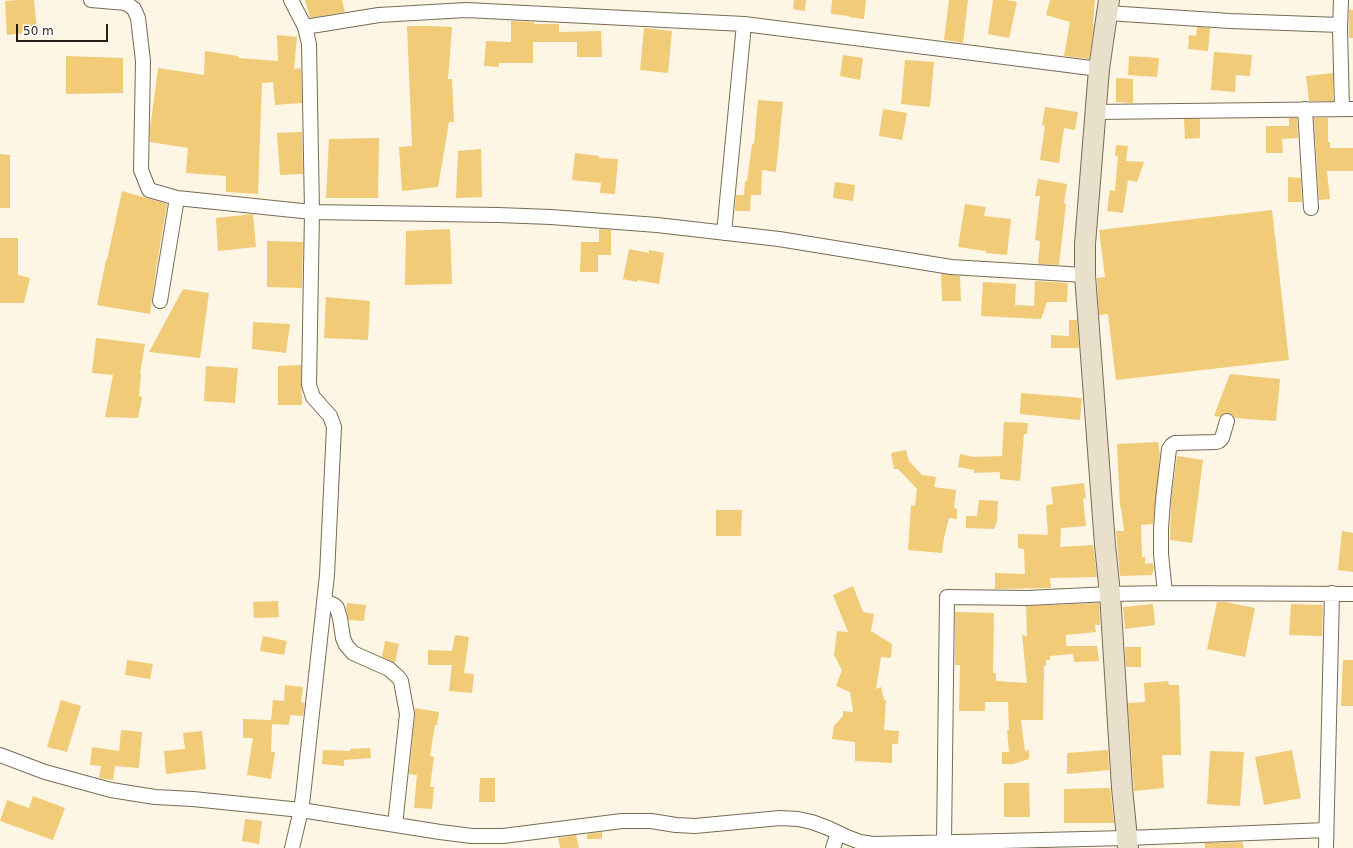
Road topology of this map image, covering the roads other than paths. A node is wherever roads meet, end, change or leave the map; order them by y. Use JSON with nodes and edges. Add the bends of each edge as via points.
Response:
{"nodes":[{"id":1,"x":91,"y":0,"type":"edge"},
{"id":2,"x":291,"y":0,"type":"edge"},
{"id":3,"x":1341,"y":0,"type":"edge"},
{"id":4,"x":1108,"y":6,"type":"edge"},
{"id":5,"x":744,"y":24,"type":"junction"},
{"id":6,"x":1340,"y":25,"type":"junction"},
{"id":7,"x":305,"y":27,"type":"junction"},
{"id":8,"x":1099,"y":69,"type":"junction"},
{"id":9,"x":1305,"y":109,"type":"junction"},
{"id":10,"x":1348,"y":109,"type":"edge"},
{"id":11,"x":1095,"y":112,"type":"junction"},
{"id":12,"x":177,"y":198,"type":"junction"},
{"id":13,"x":1311,"y":208,"type":"dead end"},
{"id":14,"x":312,"y":212,"type":"junction"},
{"id":15,"x":724,"y":233,"type":"junction"},
{"id":16,"x":1085,"y":275,"type":"junction"},
{"id":17,"x":160,"y":301,"type":"dead end"},
{"id":18,"x":1227,"y":421,"type":"dead end"},
{"id":19,"x":1165,"y":593,"type":"junction"},
{"id":20,"x":1332,"y":593,"type":"junction"},
{"id":21,"x":1110,"y":594,"type":"junction"},
{"id":22,"x":1353,"y":594,"type":"edge"},
{"id":23,"x":324,"y":601,"type":"junction"},
{"id":24,"x":0,"y":755,"type":"edge"},
{"id":25,"x":301,"y":810,"type":"junction"},
{"id":26,"x":395,"y":825,"type":"junction"},
{"id":27,"x":1326,"y":830,"type":"junction"},
{"id":28,"x":838,"y":833,"type":"junction"},
{"id":29,"x":944,"y":842,"type":"junction"},
{"id":30,"x":1128,"y":843,"type":"edge"},
{"id":31,"x":292,"y":848,"type":"edge"},
{"id":32,"x":833,"y":848,"type":"edge"},
{"id":33,"x":1326,"y":848,"type":"edge"}],
"edges":[{"from":1,"to":12,"type":"street","via":[[126,3],[134,9],[138,18],[143,61],[141,170],[149,190]]},
{"from":2,"to":7,"type":"street"},
{"from":3,"to":6,"type":"street"},
{"from":4,"to":6,"type":"street","via":[[1230,21]]},
{"from":4,"to":8,"type":"main road"},
{"from":5,"to":7,"type":"street","via":[[466,10],[379,15]]},
{"from":5,"to":8,"type":"street"},
{"from":5,"to":15,"type":"street"},
{"from":6,"to":10,"type":"street"},
{"from":7,"to":14,"type":"street","via":[[309,44]]},
{"from":8,"to":11,"type":"main road"},
{"from":9,"to":10,"type":"street"},
{"from":9,"to":11,"type":"street"},
{"from":9,"to":13,"type":"street"},
{"from":11,"to":16,"type":"main road"},
{"from":12,"to":14,"type":"street"},
{"from":12,"to":17,"type":"street"},
{"from":14,"to":15,"type":"street","via":[[552,217],[650,224]]},
{"from":14,"to":23,"type":"street","via":[[309,385],[314,397],[330,416],[334,427]]},
{"from":15,"to":16,"type":"street","via":[[779,239],[951,267]]},
{"from":16,"to":21,"type":"main road"},
{"from":18,"to":19,"type":"street","via":[[1219,441],[1175,444],[1169,449],[1161,529]]},
{"from":19,"to":20,"type":"street"},
{"from":19,"to":21,"type":"street"},
{"from":20,"to":22,"type":"street"},
{"from":20,"to":27,"type":"street"},
{"from":21,"to":29,"type":"street","via":[[1027,598],[947,597]]},
{"from":21,"to":30,"type":"main road","via":[[1122,788]]},
{"from":23,"to":25,"type":"street"},
{"from":23,"to":26,"type":"street","via":[[337,608],[346,645],[353,653],[389,669],[401,681],[406,714]]},
{"from":24,"to":25,"type":"street","via":[[44,772],[111,790],[155,797]]},
{"from":25,"to":26,"type":"street"},
{"from":25,"to":31,"type":"street"},
{"from":26,"to":28,"type":"street","via":[[472,836],[503,836],[622,821],[695,826],[780,818],[812,822]]},
{"from":27,"to":30,"type":"street"},
{"from":27,"to":33,"type":"street"},
{"from":28,"to":29,"type":"street","via":[[873,844]]},
{"from":28,"to":32,"type":"street"},
{"from":29,"to":30,"type":"street"}]}
